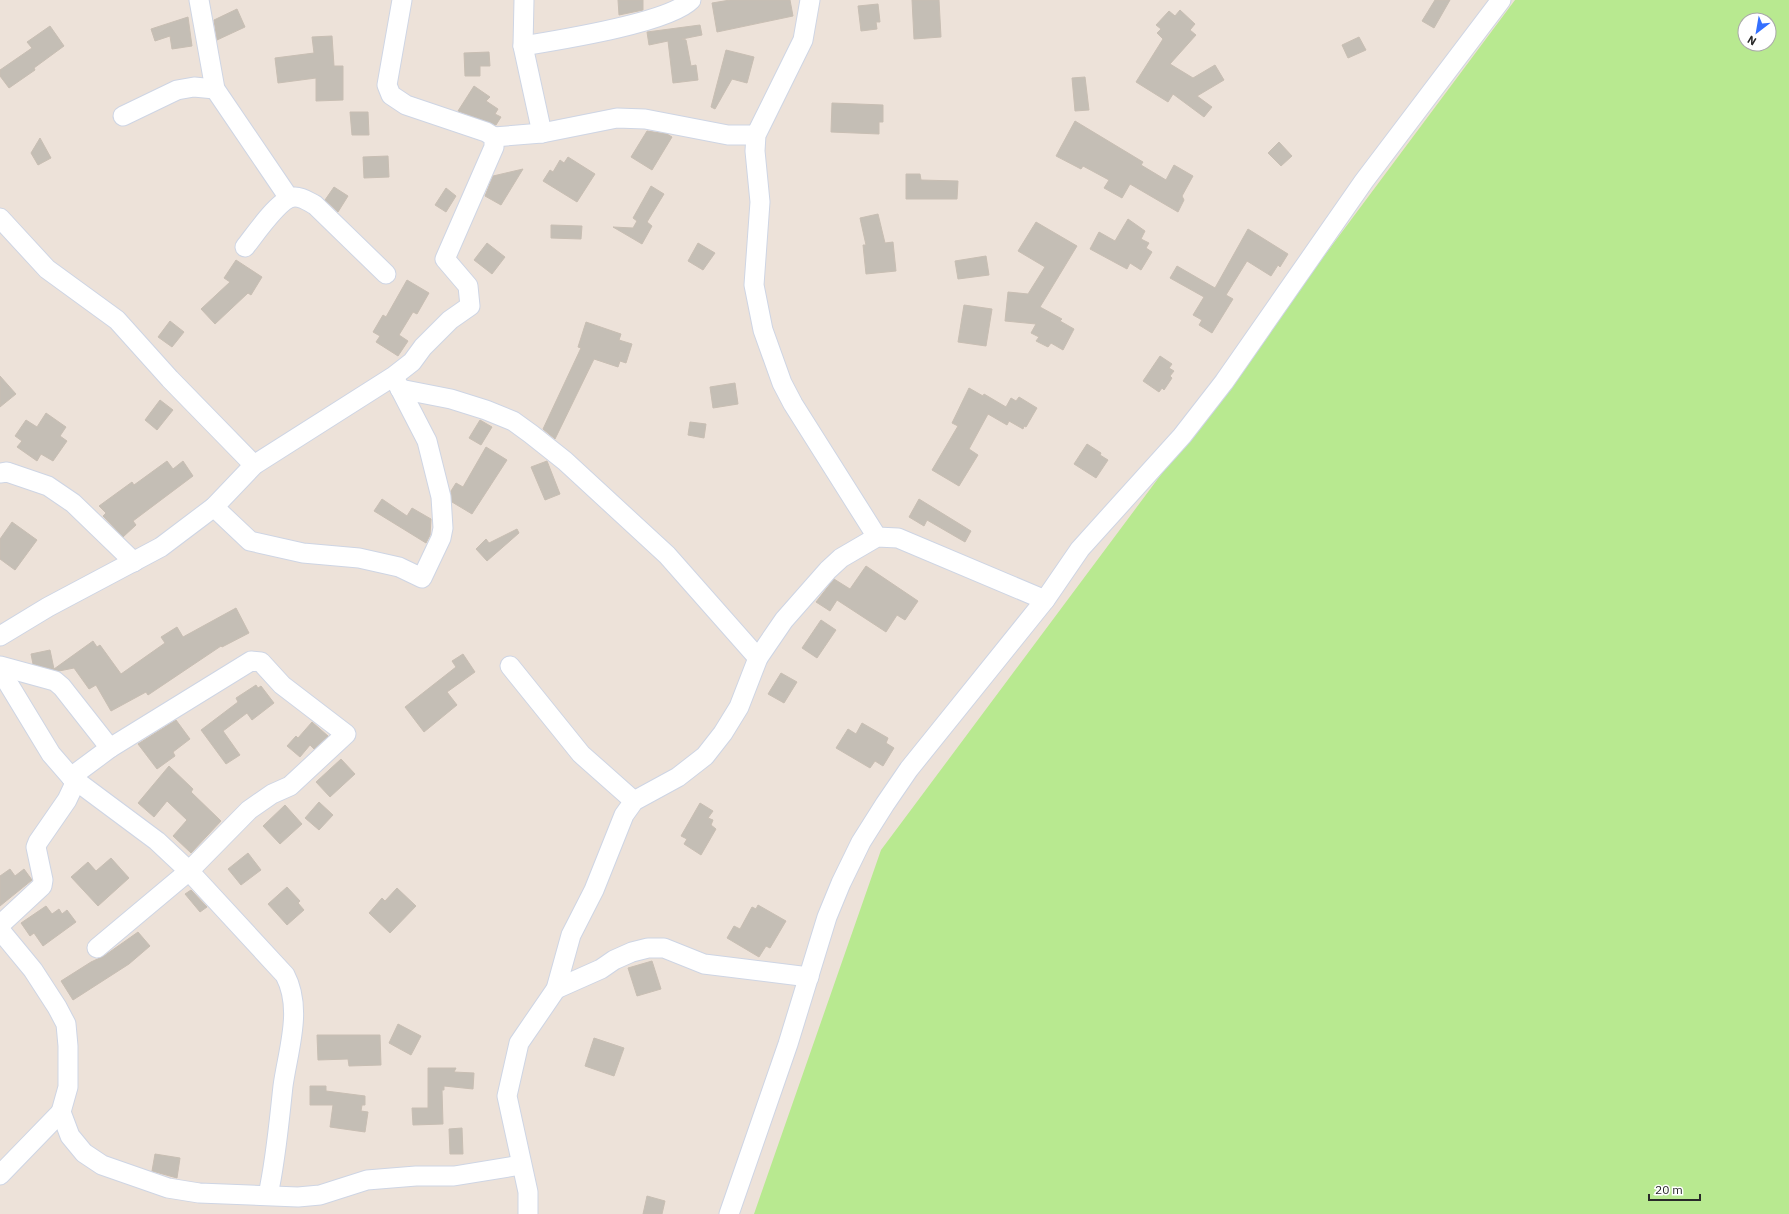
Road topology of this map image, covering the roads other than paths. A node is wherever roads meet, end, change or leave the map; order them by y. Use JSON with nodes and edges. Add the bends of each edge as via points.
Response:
{"nodes":[{"id":1,"x":199,"y":0,"type":"edge"},
{"id":2,"x":402,"y":0,"type":"edge"},
{"id":3,"x":524,"y":0,"type":"edge"},
{"id":4,"x":691,"y":0,"type":"edge"},
{"id":5,"x":810,"y":0,"type":"edge"},
{"id":6,"x":1501,"y":0,"type":"edge"},
{"id":7,"x":523,"y":46,"type":"junction"},
{"id":8,"x":215,"y":89,"type":"junction"},
{"id":9,"x":123,"y":116,"type":"dead end"},
{"id":10,"x":542,"y":132,"type":"junction"},
{"id":11,"x":756,"y":135,"type":"junction"},
{"id":12,"x":494,"y":137,"type":"junction"},
{"id":13,"x":289,"y":198,"type":"junction"},
{"id":14,"x":0,"y":218,"type":"edge"},
{"id":15,"x":245,"y":247,"type":"dead end"},
{"id":16,"x":386,"y":274,"type":"dead end"},
{"id":17,"x":397,"y":382,"type":"junction"},
{"id":18,"x":254,"y":465,"type":"junction"},
{"id":19,"x":0,"y":473,"type":"edge"},
{"id":20,"x":214,"y":507,"type":"junction"},
{"id":21,"x":877,"y":537,"type":"junction"},
{"id":22,"x":134,"y":562,"type":"junction"},
{"id":23,"x":1045,"y":600,"type":"junction"},
{"id":24,"x":0,"y":636,"type":"edge"},
{"id":25,"x":758,"y":658,"type":"junction"},
{"id":26,"x":0,"y":666,"type":"edge"},
{"id":27,"x":510,"y":666,"type":"dead end"},
{"id":28,"x":0,"y":670,"type":"edge"},
{"id":29,"x":110,"y":748,"type":"junction"},
{"id":30,"x":74,"y":779,"type":"junction"},
{"id":31,"x":634,"y":801,"type":"junction"},
{"id":32,"x":189,"y":871,"type":"junction"},
{"id":33,"x":0,"y":925,"type":"edge"},
{"id":34,"x":0,"y":930,"type":"edge"},
{"id":35,"x":97,"y":948,"type":"dead end"},
{"id":36,"x":809,"y":977,"type":"junction"},
{"id":37,"x":556,"y":989,"type":"junction"},
{"id":38,"x":61,"y":1112,"type":"junction"},
{"id":39,"x":521,"y":1164,"type":"junction"},
{"id":40,"x":0,"y":1175,"type":"edge"},
{"id":41,"x":268,"y":1195,"type":"junction"},
{"id":42,"x":528,"y":1214,"type":"edge"},
{"id":43,"x":729,"y":1214,"type":"edge"}],
"edges":[{"from":1,"to":8,"type":"street"},
{"from":2,"to":12,"type":"street","via":[[387,85],[391,95],[406,105]]},
{"from":3,"to":7,"type":"street"},
{"from":4,"to":7,"type":"street","via":[[686,6],[666,15]]},
{"from":5,"to":11,"type":"street","via":[[803,40]]},
{"from":6,"to":23,"type":"street","via":[[1364,181],[1224,382],[1182,436],[1080,548]]},
{"from":7,"to":10,"type":"street"},
{"from":8,"to":9,"type":"street","via":[[194,87],[177,90]]},
{"from":8,"to":13,"type":"street"},
{"from":10,"to":11,"type":"street","via":[[617,118],[645,119],[728,135]]},
{"from":10,"to":12,"type":"street"},
{"from":11,"to":21,"type":"street","via":[[760,202],[754,285],[763,330],[782,383],[793,404]]},
{"from":12,"to":17,"type":"street","via":[[494,147],[444,259],[468,286],[470,306],[450,320],[423,346]]},
{"from":13,"to":15,"type":"street"},
{"from":13,"to":16,"type":"street","via":[[304,199],[315,205]]},
{"from":14,"to":18,"type":"street","via":[[47,269],[117,320]]},
{"from":17,"to":18,"type":"street"},
{"from":17,"to":20,"type":"street","via":[[427,441],[441,497],[441,538],[422,578],[399,567],[359,558],[303,553],[250,541]]},
{"from":17,"to":25,"type":"street","via":[[486,410],[513,422],[531,434],[565,461],[667,555]]},
{"from":18,"to":20,"type":"street"},
{"from":19,"to":22,"type":"street","via":[[7,472],[48,486],[73,503]]},
{"from":20,"to":22,"type":"street","via":[[161,547]]},
{"from":21,"to":23,"type":"street","via":[[898,538]]},
{"from":21,"to":25,"type":"street","via":[[841,558],[828,570],[784,620]]},
{"from":22,"to":24,"type":"street","via":[[48,607]]},
{"from":23,"to":36,"type":"street","via":[[909,769],[861,842],[827,917]]},
{"from":25,"to":31,"type":"street","via":[[739,707],[705,756],[678,777]]},
{"from":26,"to":29,"type":"street","via":[[55,681]]},
{"from":27,"to":31,"type":"street","via":[[581,754]]},
{"from":28,"to":30,"type":"street","via":[[51,754]]},
{"from":29,"to":30,"type":"street"},
{"from":29,"to":32,"type":"street","via":[[251,660],[261,662],[282,685],[346,734],[290,786],[272,794],[249,810]]},
{"from":30,"to":32,"type":"street","via":[[157,841]]},
{"from":30,"to":33,"type":"street","via":[[67,800],[36,847],[42,886]]},
{"from":31,"to":37,"type":"street","via":[[624,815],[594,890],[571,935]]},
{"from":32,"to":35,"type":"street"},
{"from":32,"to":41,"type":"street","via":[[285,975],[291,986],[293,1036],[283,1086],[273,1176]]},
{"from":34,"to":38,"type":"street","via":[[33,970],[66,1024],[68,1087]]},
{"from":36,"to":37,"type":"street","via":[[704,964],[664,948],[648,948],[614,960],[601,969]]},
{"from":36,"to":43,"type":"street"},
{"from":37,"to":39,"type":"street","via":[[519,1043],[507,1096]]},
{"from":38,"to":40,"type":"street"},
{"from":38,"to":41,"type":"street","via":[[70,1136],[84,1153],[102,1165],[168,1188],[199,1193]]},
{"from":39,"to":41,"type":"street","via":[[454,1176],[367,1180],[320,1195]]},
{"from":39,"to":42,"type":"street","via":[[528,1192]]}]}
